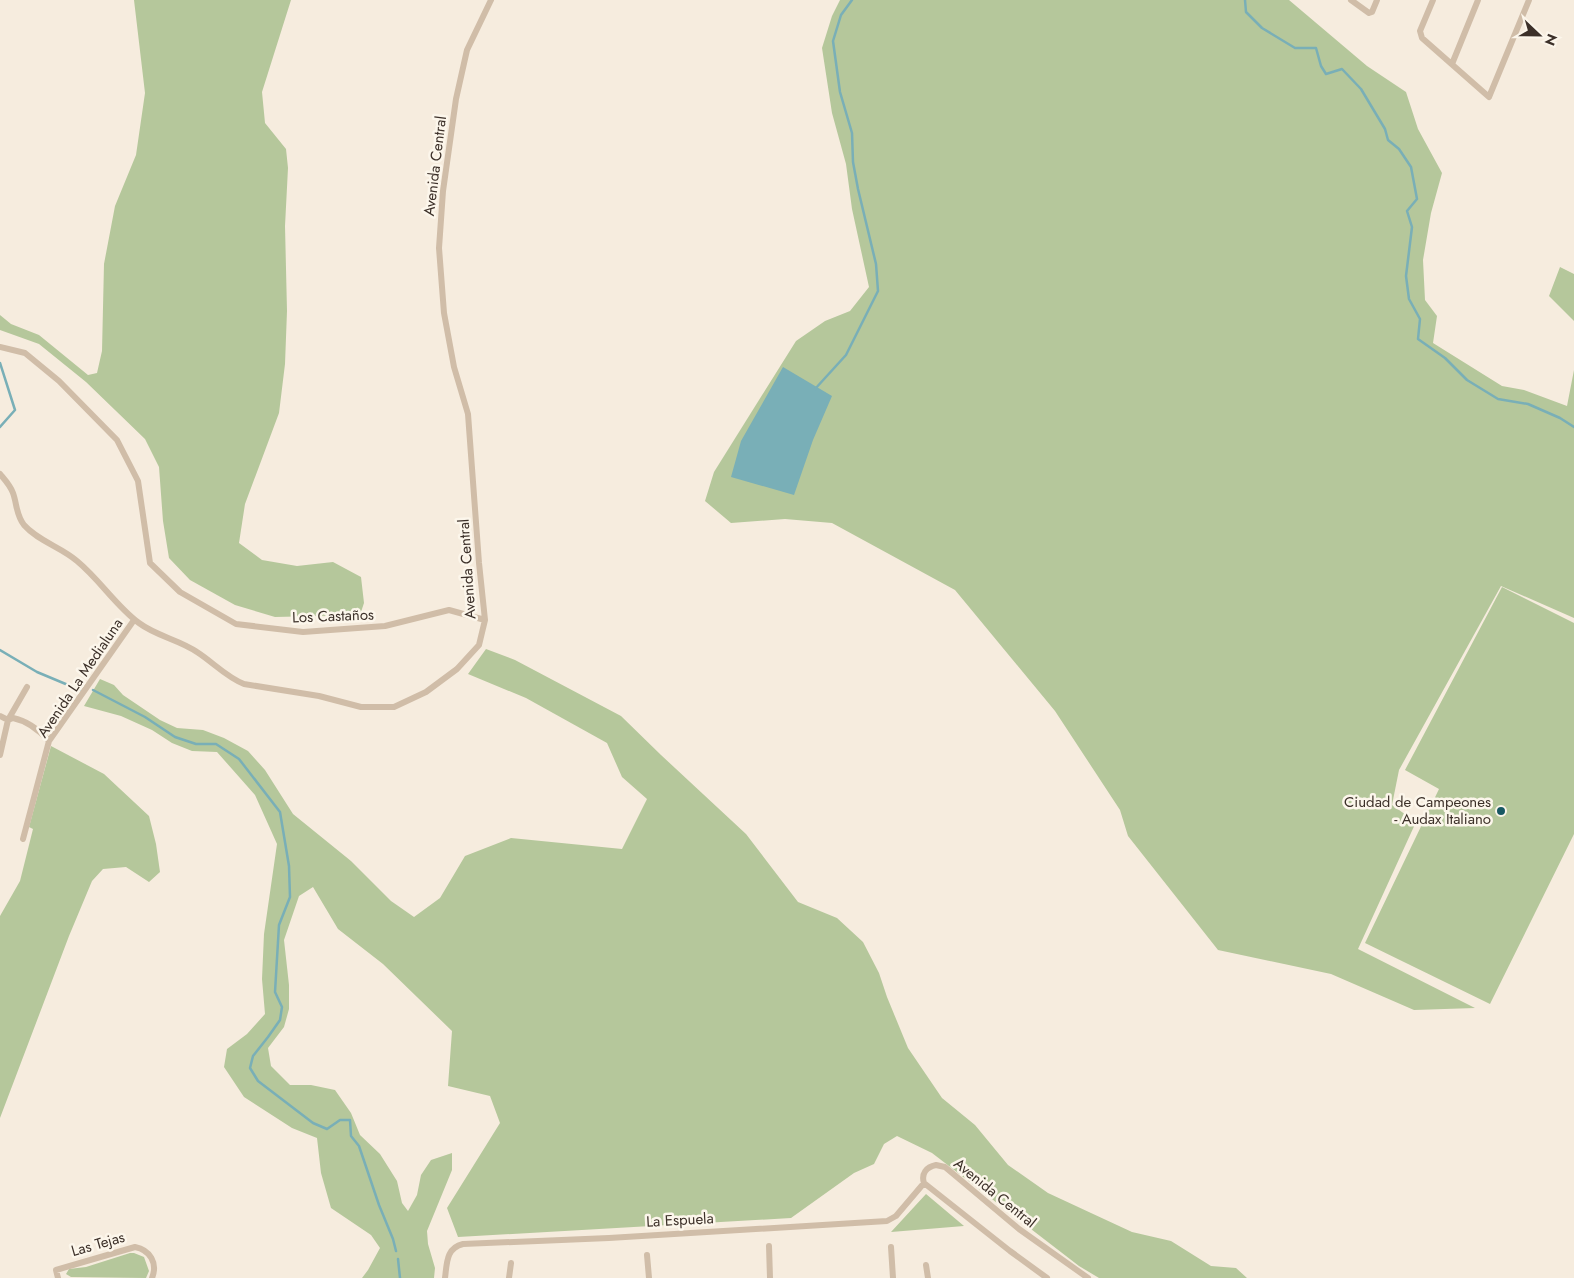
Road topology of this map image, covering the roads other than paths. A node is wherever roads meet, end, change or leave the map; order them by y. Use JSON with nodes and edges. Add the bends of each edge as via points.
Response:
{"nodes":[{"id":1,"x":491,"y":0,"type":"edge"},
{"id":2,"x":1351,"y":0,"type":"edge"},
{"id":3,"x":1377,"y":0,"type":"edge"},
{"id":4,"x":1433,"y":0,"type":"edge"},
{"id":5,"x":1478,"y":0,"type":"edge"},
{"id":6,"x":1529,"y":0,"type":"edge"},
{"id":7,"x":1452,"y":64,"type":"junction"},
{"id":8,"x":0,"y":347,"type":"edge"},
{"id":9,"x":0,"y":474,"type":"edge"},
{"id":10,"x":134,"y":620,"type":"junction"},
{"id":11,"x":485,"y":620,"type":"junction"},
{"id":12,"x":27,"y":687,"type":"dead end"},
{"id":13,"x":0,"y":716,"type":"edge"},
{"id":14,"x":8,"y":720,"type":"junction"},
{"id":15,"x":49,"y":741,"type":"junction"},
{"id":16,"x":1,"y":745,"type":"edge"},
{"id":17,"x":0,"y":755,"type":"edge"},
{"id":18,"x":23,"y":838,"type":"dead end"},
{"id":19,"x":924,"y":1183,"type":"junction"},
{"id":20,"x":769,"y":1246,"type":"dead end"},
{"id":21,"x":891,"y":1247,"type":"dead end"},
{"id":22,"x":647,"y":1255,"type":"dead end"},
{"id":23,"x":512,"y":1263,"type":"dead end"},
{"id":24,"x":926,"y":1265,"type":"dead end"},
{"id":25,"x":1078,"y":1275,"type":"edge"},
{"id":26,"x":58,"y":1278,"type":"edge"},
{"id":27,"x":152,"y":1278,"type":"edge"},
{"id":28,"x":445,"y":1278,"type":"edge"},
{"id":29,"x":509,"y":1278,"type":"edge"},
{"id":30,"x":649,"y":1278,"type":"edge"},
{"id":31,"x":770,"y":1278,"type":"edge"},
{"id":32,"x":894,"y":1278,"type":"edge"},
{"id":33,"x":928,"y":1278,"type":"edge"},
{"id":34,"x":1047,"y":1278,"type":"edge"},
{"id":35,"x":1088,"y":1278,"type":"edge"}],
"edges":[{"from":1,"to":11,"type":"street","name":"Avenida Central","via":[[467,50],[456,99],[439,248],[444,312],[454,368],[468,414]]},
{"from":2,"to":3,"type":"street","via":[[1370,13]]},
{"from":4,"to":7,"type":"street","via":[[1420,31],[1422,38]]},
{"from":5,"to":7,"type":"street"},
{"from":6,"to":7,"type":"street","via":[[1489,97]]},
{"from":8,"to":11,"type":"street","name":"Los Castaños","via":[[25,353],[59,380],[118,440],[138,481],[150,563],[180,592],[236,624],[303,632],[385,626],[449,610]]},
{"from":9,"to":10,"type":"street","name":"Avenida Central","via":[[10,488],[24,524],[77,561]]},
{"from":10,"to":11,"type":"street","name":"Avenida Central","via":[[192,649],[233,680],[244,684],[319,696],[361,707],[394,707],[426,692],[457,669],[479,645]]},
{"from":10,"to":15,"type":"street","name":"Avenida La Medialuna"},
{"from":12,"to":14,"type":"street"},
{"from":13,"to":14,"type":"street"},
{"from":14,"to":15,"type":"street","via":[[13,718],[39,730]]},
{"from":14,"to":16,"type":"street"},
{"from":15,"to":18,"type":"street","name":"Avenida La Medialuna"},
{"from":16,"to":17,"type":"street"},
{"from":19,"to":25,"type":"street","name":"Avenida Central","via":[[927,1168],[942,1166]]},
{"from":19,"to":28,"type":"street","name":"La Espuela","via":[[896,1216],[887,1221],[463,1244],[453,1248],[448,1255]]},
{"from":19,"to":34,"type":"street"},
{"from":20,"to":31,"type":"street"},
{"from":21,"to":32,"type":"street"},
{"from":22,"to":30,"type":"street"},
{"from":23,"to":29,"type":"street"},
{"from":24,"to":33,"type":"street"},
{"from":25,"to":35,"type":"street","name":"Avenida Central"},
{"from":26,"to":27,"type":"street","name":"Las Tejas","via":[[56,1270],[134,1247],[151,1256],[154,1265]]}]}
